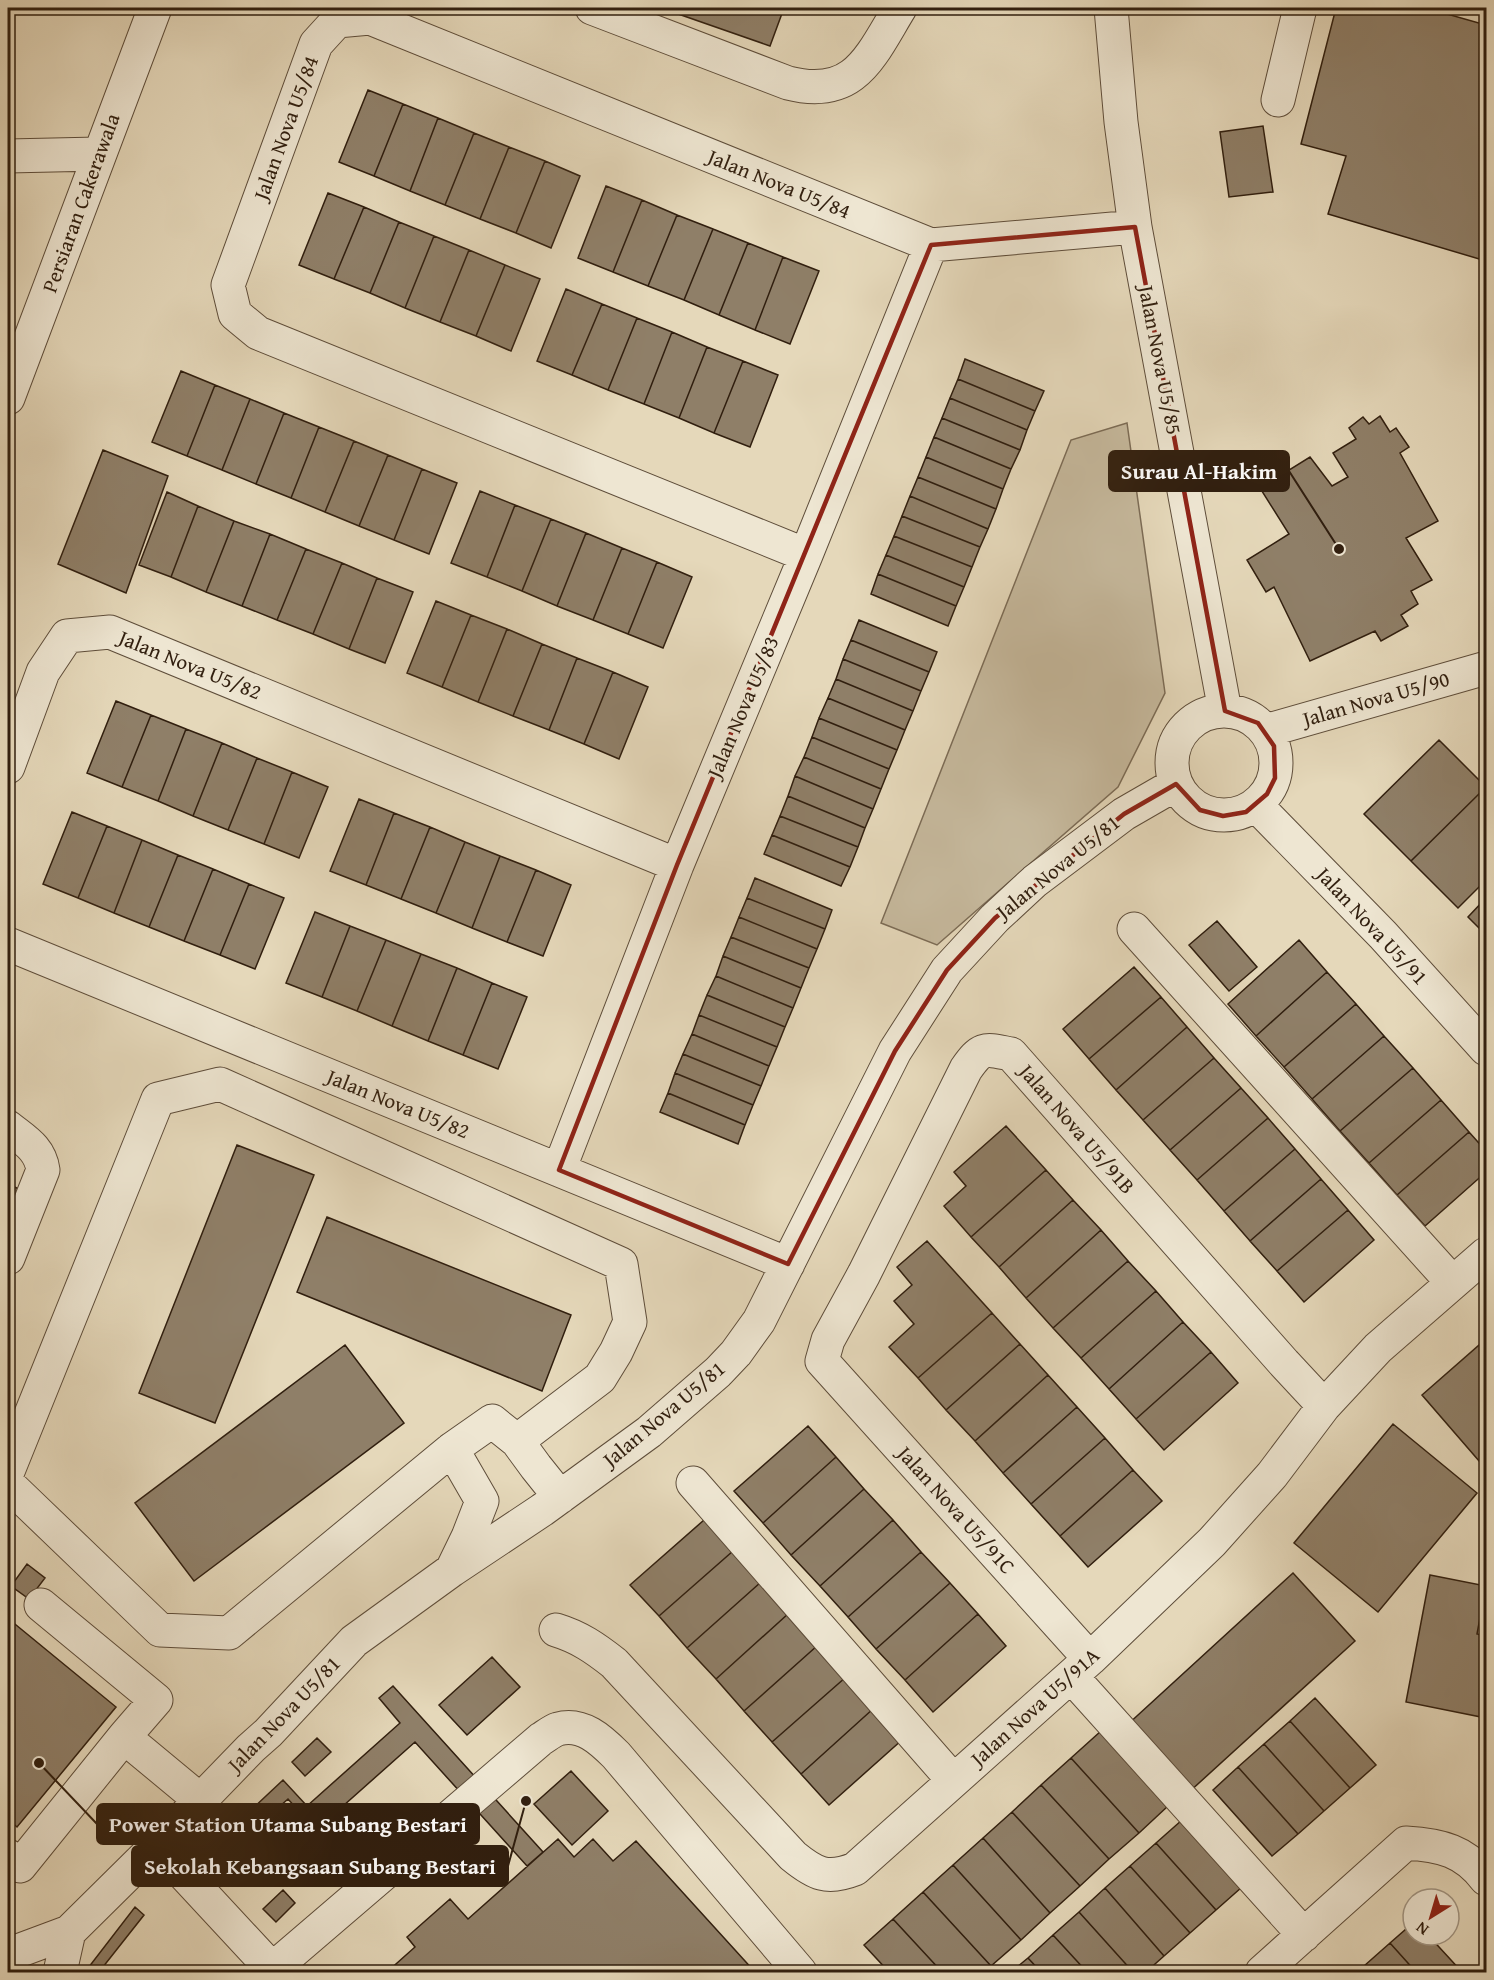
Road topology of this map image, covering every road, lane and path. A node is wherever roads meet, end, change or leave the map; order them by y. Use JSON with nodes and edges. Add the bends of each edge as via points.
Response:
{"nodes":[{"id":1,"x":155,"y":8,"type":"edge"},
{"id":2,"x":592,"y":8,"type":"edge"},
{"id":3,"x":900,"y":8,"type":"edge"},
{"id":4,"x":1112,"y":8,"type":"edge"},
{"id":5,"x":1300,"y":8,"type":"edge"},
{"id":6,"x":1278,"y":100,"type":"dead end"},
{"id":7,"x":98,"y":154,"type":"junction"},
{"id":8,"x":8,"y":156,"type":"edge"},
{"id":9,"x":1136,"y":227,"type":"junction"},
{"id":10,"x":931,"y":245,"type":"junction"},
{"id":11,"x":8,"y":398,"type":"edge"},
{"id":12,"x":806,"y":555,"type":"junction"},
{"id":13,"x":1486,"y":668,"type":"edge"},
{"id":14,"x":1225,"y":711,"type":"junction"},
{"id":15,"x":1265,"y":731,"type":"junction"},
{"id":16,"x":8,"y":767,"type":"edge"},
{"id":17,"x":1176,"y":784,"type":"junction"},
{"id":18,"x":1256,"y":805,"type":"junction"},
{"id":19,"x":677,"y":865,"type":"junction"},
{"id":20,"x":1134,"y":928,"type":"dead end"},
{"id":21,"x":8,"y":944,"type":"edge"},
{"id":22,"x":1486,"y":1049,"type":"edge"},
{"id":23,"x":8,"y":1127,"type":"edge"},
{"id":24,"x":559,"y":1170,"type":"junction"},
{"id":25,"x":1486,"y":1254,"type":"edge"},
{"id":26,"x":8,"y":1258,"type":"edge"},
{"id":27,"x":788,"y":1264,"type":"junction"},
{"id":28,"x":1452,"y":1282,"type":"junction"},
{"id":29,"x":822,"y":1361,"type":"joint"},
{"id":30,"x":1324,"y":1406,"type":"junction"},
{"id":31,"x":518,"y":1440,"type":"junction"},
{"id":32,"x":452,"y":1449,"type":"junction"},
{"id":33,"x":8,"y":1471,"type":"edge"},
{"id":34,"x":693,"y":1483,"type":"dead end"},
{"id":35,"x":8,"y":1484,"type":"edge"},
{"id":36,"x":560,"y":1497,"type":"junction"},
{"id":37,"x":452,"y":1570,"type":"junction"},
{"id":38,"x":41,"y":1605,"type":"dead end"},
{"id":39,"x":556,"y":1630,"type":"dead end"},
{"id":40,"x":1081,"y":1668,"type":"junction"},
{"id":41,"x":124,"y":1737,"type":"junction"},
{"id":42,"x":953,"y":1780,"type":"junction"},
{"id":43,"x":200,"y":1800,"type":"junction"},
{"id":44,"x":157,"y":1845,"type":"junction"},
{"id":45,"x":8,"y":1856,"type":"edge"},
{"id":46,"x":1486,"y":1879,"type":"edge"},
{"id":47,"x":69,"y":1932,"type":"junction"},
{"id":48,"x":1304,"y":1935,"type":"junction"},
{"id":49,"x":8,"y":1952,"type":"edge"},
{"id":50,"x":271,"y":1971,"type":"edge"},
{"id":51,"x":60,"y":1972,"type":"edge"},
{"id":52,"x":800,"y":1972,"type":"edge"},
{"id":53,"x":1262,"y":1972,"type":"edge"}],
"edges":[{"from":1,"to":7,"type":"street","name":"Persiaran Cakerawala"},
{"from":2,"to":3,"type":"street","via":[[806,88],[843,81],[859,70]]},
{"from":4,"to":9,"type":"street","name":"Jalan Nova U5/85","via":[[1121,122]]},
{"from":5,"to":6,"type":"street"},
{"from":7,"to":8,"type":"street"},
{"from":7,"to":11,"type":"street","name":"Persiaran Cakerawala"},
{"from":9,"to":10,"type":"street","name":"Jalan Nova U5/84"},
{"from":9,"to":14,"type":"street","name":"Jalan Nova U5/85"},
{"from":10,"to":12,"type":"street","name":"Jalan Nova U5/83"},
{"from":10,"to":12,"type":"street","name":"Jalan Nova U5/84","via":[[370,18],[337,21],[316,44],[228,285],[235,314],[258,333]]},
{"from":12,"to":19,"type":"street","name":"Jalan Nova U5/83"},
{"from":13,"to":15,"type":"street","name":"Jalan Nova U5/90"},
{"from":14,"to":15,"type":"street","via":[[1247,716]]},
{"from":14,"to":17,"type":"street","via":[[1192,721],[1177,739],[1172,762]]},
{"from":15,"to":18,"type":"street","via":[[1277,762],[1275,778]]},
{"from":16,"to":19,"type":"street","name":"Jalan Nova U5/82","via":[[43,672],[66,636],[110,632]]},
{"from":17,"to":18,"type":"street","via":[[1190,803],[1211,814],[1235,815]]},
{"from":17,"to":27,"type":"street","name":"Jalan Nova U5/81","via":[[1124,814],[1035,880],[947,970],[895,1051]]},
{"from":18,"to":22,"type":"street","name":"Jalan Nova U5/91","via":[[1383,935]]},
{"from":19,"to":24,"type":"street","name":"Jalan Nova U5/83"},
{"from":20,"to":28,"type":"street"},
{"from":21,"to":24,"type":"street","name":"Jalan Nova U5/82"},
{"from":23,"to":26,"type":"street","via":[[34,1147],[44,1170]]},
{"from":24,"to":27,"type":"street","name":"Jalan Nova U5/82"},
{"from":25,"to":28,"type":"street","name":"Jalan Nova U5/91A"},
{"from":27,"to":36,"type":"street","name":"Jalan Nova U5/81","via":[[759,1321],[718,1372],[650,1432]]},
{"from":28,"to":30,"type":"street","name":"Jalan Nova U5/91A","via":[[1378,1348]]},
{"from":29,"to":30,"type":"street","name":"Jalan Nova U5/91B","via":[[828,1340],[966,1069],[976,1055],[987,1049],[1011,1054]]},
{"from":29,"to":40,"type":"street","name":"Jalan Nova U5/91C"},
{"from":30,"to":40,"type":"street","name":"Jalan Nova U5/91A","via":[[1272,1475],[1212,1542]]},
{"from":31,"to":32,"type":"street","via":[[492,1421]]},
{"from":31,"to":33,"type":"street","via":[[600,1378],[616,1352],[630,1322],[621,1264],[219,1084],[158,1099]]},
{"from":31,"to":36,"type":"street"},
{"from":32,"to":35,"type":"street","via":[[229,1633],[160,1630]]},
{"from":32,"to":37,"type":"street","via":[[482,1501]]},
{"from":34,"to":42,"type":"street"},
{"from":36,"to":37,"type":"street","name":"Jalan Nova U5/81"},
{"from":37,"to":43,"type":"street","name":"Jalan Nova U5/81","via":[[354,1641]]},
{"from":38,"to":41,"type":"street","via":[[156,1700]]},
{"from":39,"to":42,"type":"street","name":"Jalan Nova U5/91A","via":[[590,1644],[614,1663],[793,1856],[823,1875],[855,1869]]},
{"from":40,"to":42,"type":"street","name":"Jalan Nova U5/91A"},
{"from":40,"to":48,"type":"street","name":"Jalan Nova U5/91C"},
{"from":41,"to":43,"type":"street"},
{"from":41,"to":45,"type":"street","via":[[20,1866]]},
{"from":43,"to":44,"type":"street","name":"Jalan Nova U5/81"},
{"from":44,"to":47,"type":"street","name":"Jalan Nova U5/81"},
{"from":44,"to":50,"type":"street"},
{"from":46,"to":48,"type":"street","via":[[1461,1854],[1431,1844],[1406,1843]]},
{"from":47,"to":49,"type":"street"},
{"from":47,"to":51,"type":"street"},
{"from":48,"to":53,"type":"street"},
{"from":50,"to":52,"type":"street","via":[[541,1738],[558,1729],[575,1729],[596,1736],[616,1755]]}]}
